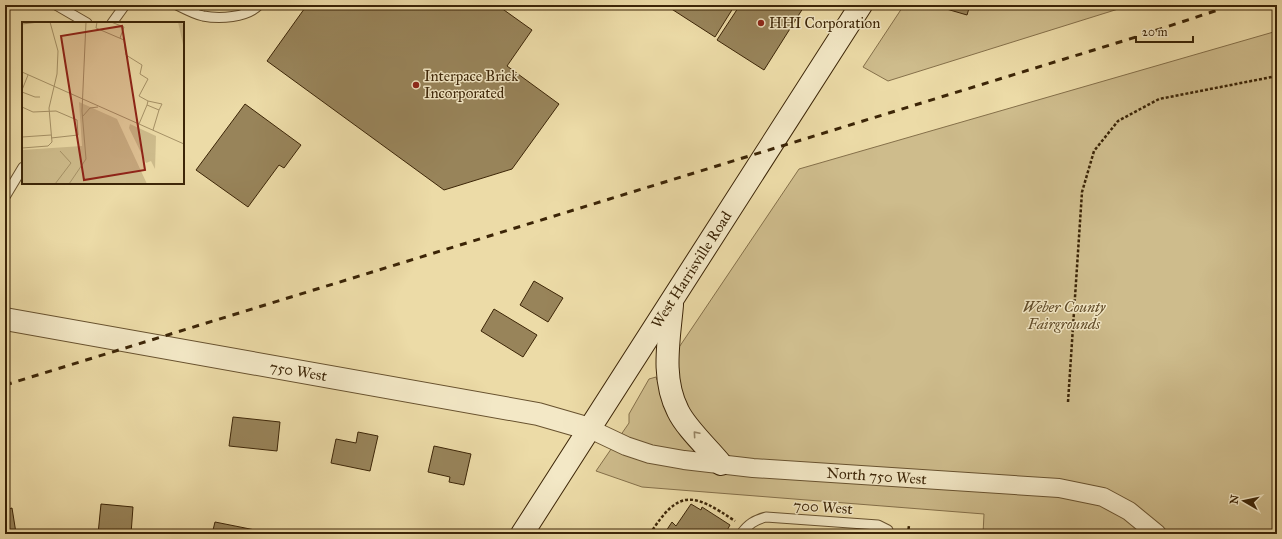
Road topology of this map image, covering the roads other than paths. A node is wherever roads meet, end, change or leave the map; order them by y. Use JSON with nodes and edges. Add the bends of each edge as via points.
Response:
{"nodes":[{"id":1,"x":56,"y":5,"type":"edge"},
{"id":2,"x":125,"y":5,"type":"edge"},
{"id":3,"x":177,"y":5,"type":"edge"},
{"id":4,"x":260,"y":5,"type":"edge"},
{"id":5,"x":861,"y":5,"type":"edge"},
{"id":6,"x":85,"y":22,"type":"edge"},
{"id":7,"x":113,"y":22,"type":"edge"},
{"id":8,"x":22,"y":170,"type":"edge"},
{"id":9,"x":5,"y":197,"type":"edge"},
{"id":10,"x":672,"y":301,"type":"junction"},
{"id":11,"x":5,"y":319,"type":"edge"},
{"id":12,"x":590,"y":429,"type":"junction"},
{"id":13,"x":721,"y":464,"type":"junction"},
{"id":14,"x":744,"y":531,"type":"edge"},
{"id":15,"x":889,"y":532,"type":"edge"},
{"id":16,"x":522,"y":534,"type":"edge"},
{"id":17,"x":1157,"y":534,"type":"edge"}],
"edges":[{"from":1,"to":6,"type":"lane"},
{"from":2,"to":7,"type":"lane"},
{"from":3,"to":4,"type":"lane","via":[[202,16],[226,17],[240,15]]},
{"from":5,"to":10,"type":"main road","name":"West Harrisville Road"},
{"from":8,"to":9,"type":"lane"},
{"from":10,"to":12,"type":"main road","name":"West Harrisville Road"},
{"from":13,"to":10,"type":"main road","one_way":true,"via":[[678,412],[670,391],[667,363]]},
{"from":11,"to":12,"type":"main road","name":"750 West","via":[[538,414]]},
{"from":12,"to":13,"type":"street","name":"North 750 West","via":[[650,454]]},
{"from":12,"to":16,"type":"main road","name":"West Harrisville Road"},
{"from":13,"to":17,"type":"street","name":"North 750 West","via":[[1059,488],[1103,497],[1129,511]]},
{"from":14,"to":15,"type":"lane","name":"700 West","via":[[755,520],[766,517],[878,525]]}]}
